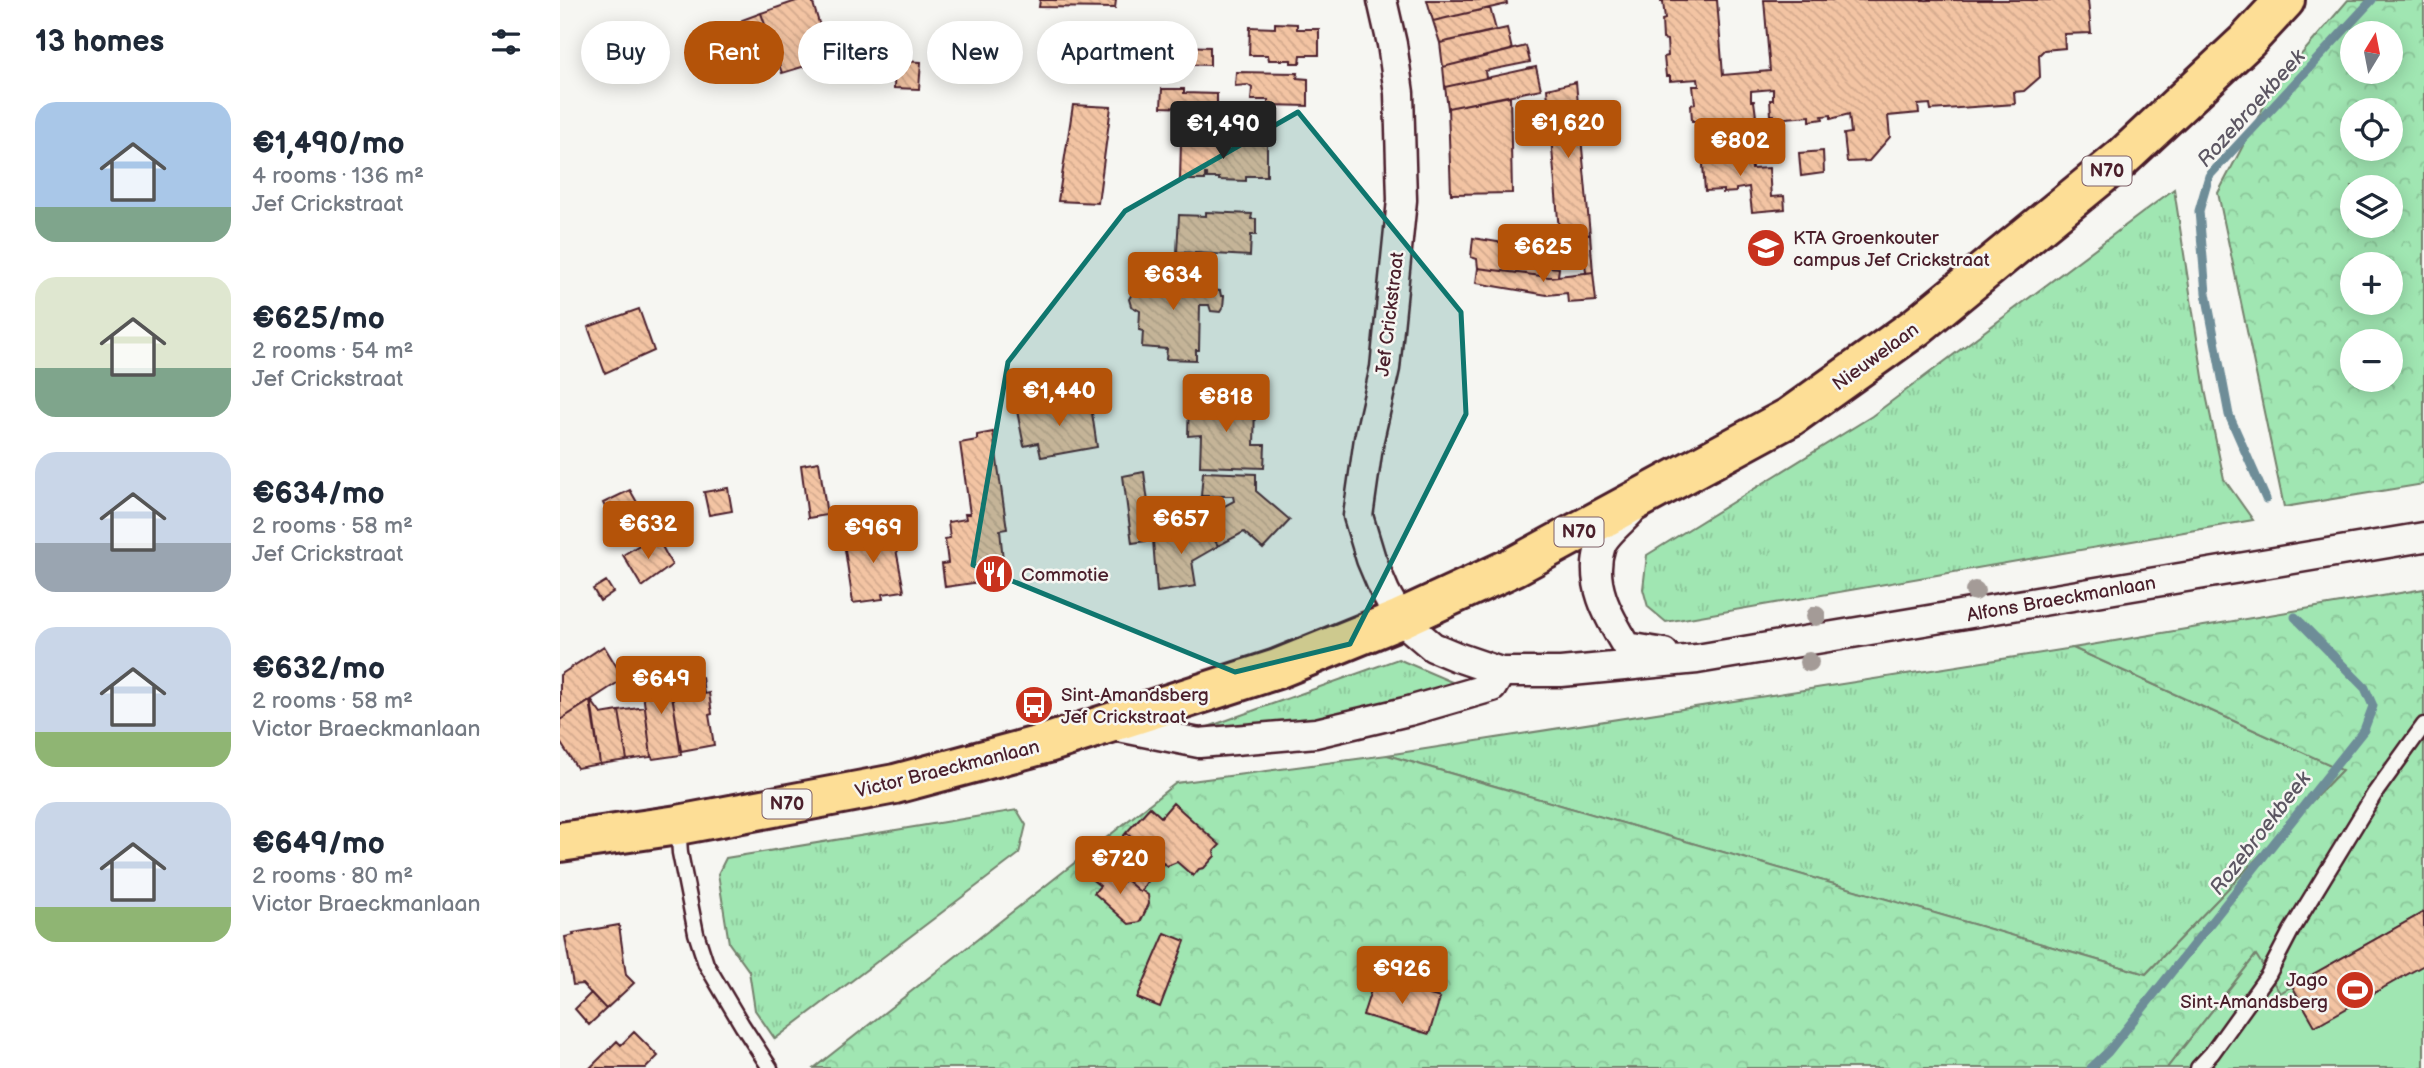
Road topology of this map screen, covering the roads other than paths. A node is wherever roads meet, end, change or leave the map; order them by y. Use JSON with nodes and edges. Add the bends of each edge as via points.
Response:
{"nodes":[{"id":1,"x":1382,"y":0,"type":"edge"},
{"id":2,"x":2285,"y":0,"type":"edge"},
{"id":3,"x":1644,"y":498,"type":"junction"},
{"id":4,"x":2424,"y":537,"type":"edge"},
{"id":5,"x":1400,"y":619,"type":"junction"},
{"id":6,"x":1697,"y":659,"type":"junction"},
{"id":7,"x":1501,"y":672,"type":"junction"},
{"id":8,"x":1109,"y":725,"type":"junction"},
{"id":9,"x":2424,"y":725,"type":"edge"},
{"id":10,"x":678,"y":825,"type":"junction"},
{"id":11,"x":562,"y":836,"type":"edge"},
{"id":12,"x":770,"y":1068,"type":"edge"},
{"id":13,"x":2197,"y":1068,"type":"edge"}],
"edges":[{"from":1,"to":5,"type":"street","name":"Jef Crickstraat","via":[[1399,93],[1402,200],[1385,368],[1358,516],[1371,559]]},
{"from":2,"to":3,"type":"main road","name":"Nieuwelaan","number":"N70","via":[[2122,158],[1916,327],[1790,416]]},
{"from":3,"to":5,"type":"main road","name":"Nieuwelaan","number":"N70","via":[[1515,566]]},
{"from":3,"to":6,"type":"street","name":"Alfons Braeckmanlaan","via":[[1602,543],[1595,576],[1609,616],[1627,646]]},
{"from":4,"to":6,"type":"street","name":"Alfons Braeckmanlaan"},
{"from":5,"to":7,"type":"street","name":"Alfons Braeckmanlaan","via":[[1433,647]]},
{"from":5,"to":8,"type":"main road","name":"Victor Braeckmanlaan","number":"N70","via":[[1278,669]]},
{"from":6,"to":7,"type":"street","name":"Alfons Braeckmanlaan","via":[[1561,672]]},
{"from":7,"to":8,"type":"street","via":[[1492,687],[1316,733],[1199,743]]},
{"from":8,"to":10,"type":"main road","name":"Victor Braeckmanlaan","number":"N70","via":[[895,784]]},
{"from":9,"to":13,"type":"lane","via":[[2375,793],[2268,975]]},
{"from":10,"to":11,"type":"main road","name":"Victor Braeckmanlaan","number":"N70"},
{"from":10,"to":12,"type":"lane","via":[[696,933],[706,964]]}]}
